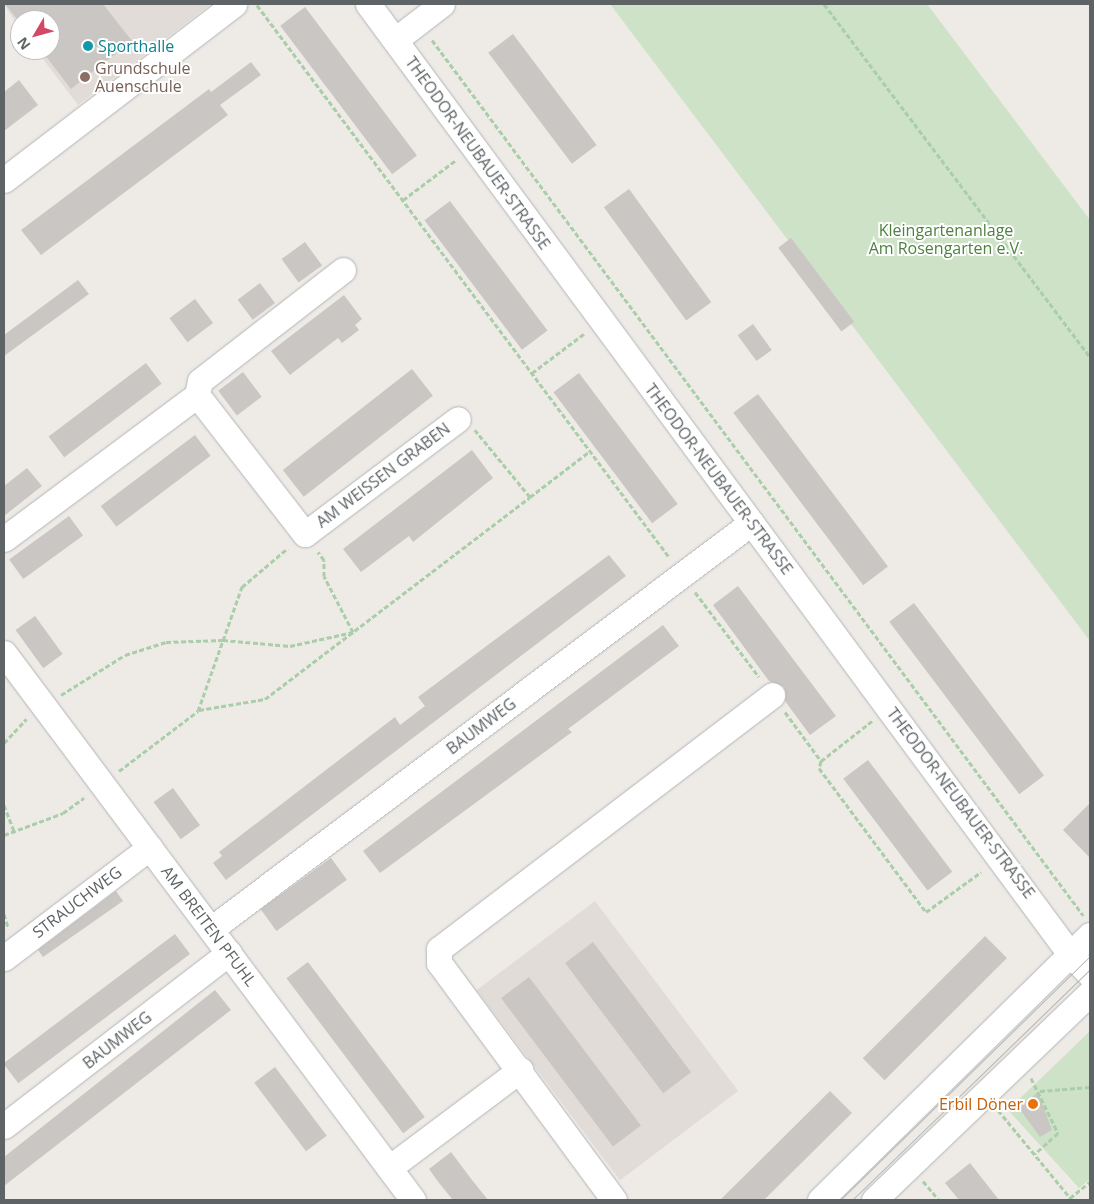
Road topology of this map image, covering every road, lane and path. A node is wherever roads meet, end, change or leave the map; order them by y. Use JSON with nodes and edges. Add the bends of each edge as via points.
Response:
{"nodes":[{"id":1,"x":234,"y":4,"type":"edge"},
{"id":2,"x":256,"y":4,"type":"edge"},
{"id":3,"x":368,"y":4,"type":"edge"},
{"id":4,"x":442,"y":4,"type":"edge"},
{"id":5,"x":824,"y":4,"type":"edge"},
{"id":6,"x":418,"y":21,"type":"junction"},
{"id":7,"x":395,"y":40,"type":"junction"},
{"id":8,"x":498,"y":132,"type":"junction"},
{"id":9,"x":473,"y":146,"type":"junction"},
{"id":10,"x":4,"y":180,"type":"edge"},
{"id":11,"x":403,"y":200,"type":"junction"},
{"id":12,"x":343,"y":270,"type":"dead end"},
{"id":13,"x":586,"y":332,"type":"dead end"},
{"id":14,"x":1090,"y":357,"type":"edge"},
{"id":15,"x":532,"y":373,"type":"junction"},
{"id":16,"x":197,"y":395,"type":"junction"},
{"id":17,"x":458,"y":418,"type":"joint"},
{"id":18,"x":590,"y":451,"type":"junction"},
{"id":19,"x":530,"y":497,"type":"junction"},
{"id":20,"x":750,"y":523,"type":"junction"},
{"id":21,"x":305,"y":534,"type":"junction"},
{"id":22,"x":4,"y":539,"type":"edge"},
{"id":23,"x":682,"y":574,"type":"junction"},
{"id":24,"x":353,"y":632,"type":"junction"},
{"id":25,"x":223,"y":640,"type":"junction"},
{"id":26,"x":6,"y":661,"type":"edge"},
{"id":27,"x":772,"y":695,"type":"junction"},
{"id":28,"x":42,"y":702,"type":"junction"},
{"id":29,"x":890,"y":707,"type":"junction"},
{"id":30,"x":198,"y":710,"type":"junction"},
{"id":31,"x":4,"y":743,"type":"edge"},
{"id":32,"x":821,"y":761,"type":"junction"},
{"id":33,"x":103,"y":784,"type":"junction"},
{"id":34,"x":4,"y":805,"type":"edge"},
{"id":35,"x":14,"y":831,"type":"junction"},
{"id":36,"x":4,"y":834,"type":"edge"},
{"id":37,"x":150,"y":847,"type":"junction"},
{"id":38,"x":1002,"y":857,"type":"junction"},
{"id":39,"x":1090,"y":923,"type":"edge"},
{"id":40,"x":212,"y":929,"type":"junction"},
{"id":41,"x":1090,"y":934,"type":"edge"},
{"id":42,"x":229,"y":953,"type":"junction"},
{"id":43,"x":1070,"y":954,"type":"junction"},
{"id":44,"x":4,"y":958,"type":"edge"},
{"id":45,"x":1090,"y":975,"type":"edge"},
{"id":46,"x":1090,"y":993,"type":"edge"},
{"id":47,"x":1019,"y":1060,"type":"junction"},
{"id":48,"x":520,"y":1070,"type":"junction"},
{"id":49,"x":1090,"y":1087,"type":"edge"},
{"id":50,"x":1040,"y":1091,"type":"junction"},
{"id":51,"x":984,"y":1093,"type":"junction"},
{"id":52,"x":4,"y":1126,"type":"edge"},
{"id":53,"x":1035,"y":1154,"type":"junction"},
{"id":54,"x":389,"y":1168,"type":"junction"},
{"id":55,"x":1090,"y":1182,"type":"edge"},
{"id":56,"x":1072,"y":1199,"type":"edge"},
{"id":57,"x":413,"y":1200,"type":"edge"},
{"id":58,"x":614,"y":1200,"type":"edge"},
{"id":59,"x":820,"y":1200,"type":"edge"},
{"id":60,"x":874,"y":1200,"type":"edge"}],
"edges":[{"from":1,"to":10,"type":"street"},
{"from":2,"to":11,"type":"path"},
{"from":3,"to":7,"type":"street","name":"THEODOR-NEUBAUER-STRASSE"},
{"from":4,"to":6,"type":"street"},
{"from":5,"to":14,"type":"path"},
{"from":6,"to":7,"type":"street"},
{"from":6,"to":8,"type":"path"},
{"from":7,"to":9,"type":"street","name":"THEODOR-NEUBAUER-STRASSE"},
{"from":8,"to":9,"type":"path"},
{"from":8,"to":39,"type":"path"},
{"from":9,"to":11,"type":"path"},
{"from":9,"to":20,"type":"street","name":"THEODOR-NEUBAUER-STRASSE"},
{"from":11,"to":15,"type":"path"},
{"from":12,"to":16,"type":"street","via":[[200,381]]},
{"from":13,"to":15,"type":"path"},
{"from":15,"to":18,"type":"path"},
{"from":16,"to":21,"type":"street","name":"AM WEISSEN GRABEN"},
{"from":16,"to":22,"type":"street"},
{"from":17,"to":19,"type":"path","via":[[473,428]]},
{"from":17,"to":21,"type":"street","name":"AM WEISSEN GRABEN"},
{"from":18,"to":19,"type":"path"},
{"from":18,"to":23,"type":"path"},
{"from":19,"to":24,"type":"path"},
{"from":20,"to":23,"type":"street","name":"BAUMWEG"},
{"from":20,"to":29,"type":"street","name":"THEODOR-NEUBAUER-STRASSE"},
{"from":21,"to":24,"type":"path","via":[[324,560],[324,576]]},
{"from":21,"to":25,"type":"path","via":[[242,587]]},
{"from":23,"to":27,"type":"path"},
{"from":23,"to":40,"type":"street","name":"BAUMWEG"},
{"from":24,"to":25,"type":"path","via":[[290,646]]},
{"from":24,"to":30,"type":"path","via":[[265,699]]},
{"from":25,"to":28,"type":"path","via":[[166,642],[125,655],[57,698]]},
{"from":25,"to":30,"type":"path"},
{"from":26,"to":28,"type":"street","name":"AM BREITEN PFUHL"},
{"from":27,"to":32,"type":"path"},
{"from":27,"to":48,"type":"street","via":[[439,949],[439,963]]},
{"from":28,"to":31,"type":"path"},
{"from":28,"to":33,"type":"street","name":"AM BREITEN PFUHL"},
{"from":29,"to":32,"type":"path"},
{"from":29,"to":38,"type":"street","name":"THEODOR-NEUBAUER-STRASSE"},
{"from":30,"to":33,"type":"path"},
{"from":32,"to":38,"type":"path","via":[[819,768],[926,912]]},
{"from":33,"to":35,"type":"path","via":[[64,813]]},
{"from":33,"to":37,"type":"street","name":"AM BREITEN PFUHL"},
{"from":34,"to":35,"type":"path"},
{"from":35,"to":36,"type":"path"},
{"from":37,"to":40,"type":"street","name":"AM BREITEN PFUHL"},
{"from":37,"to":44,"type":"street","name":"STRAUCHWEG"},
{"from":38,"to":43,"type":"street","name":"THEODOR-NEUBAUER-STRASSE"},
{"from":40,"to":42,"type":"street","name":"AM BREITEN PFUHL"},
{"from":41,"to":43,"type":"street"},
{"from":42,"to":52,"type":"street","name":"BAUMWEG"},
{"from":42,"to":54,"type":"street","name":"AM BREITEN PFUHL"},
{"from":43,"to":45,"type":"street","name":"THEODOR-NEUBAUER-STRASSE"},
{"from":43,"to":59,"type":"street"},
{"from":46,"to":47,"type":"street"},
{"from":47,"to":50,"type":"path"},
{"from":47,"to":51,"type":"street"},
{"from":48,"to":54,"type":"street"},
{"from":48,"to":58,"type":"street"},
{"from":49,"to":50,"type":"path"},
{"from":50,"to":53,"type":"path","via":[[1058,1133]]},
{"from":51,"to":53,"type":"path"},
{"from":51,"to":60,"type":"street"},
{"from":53,"to":56,"type":"path"},
{"from":54,"to":57,"type":"street","name":"AM BREITEN PFUHL"},
{"from":55,"to":56,"type":"path"}]}
